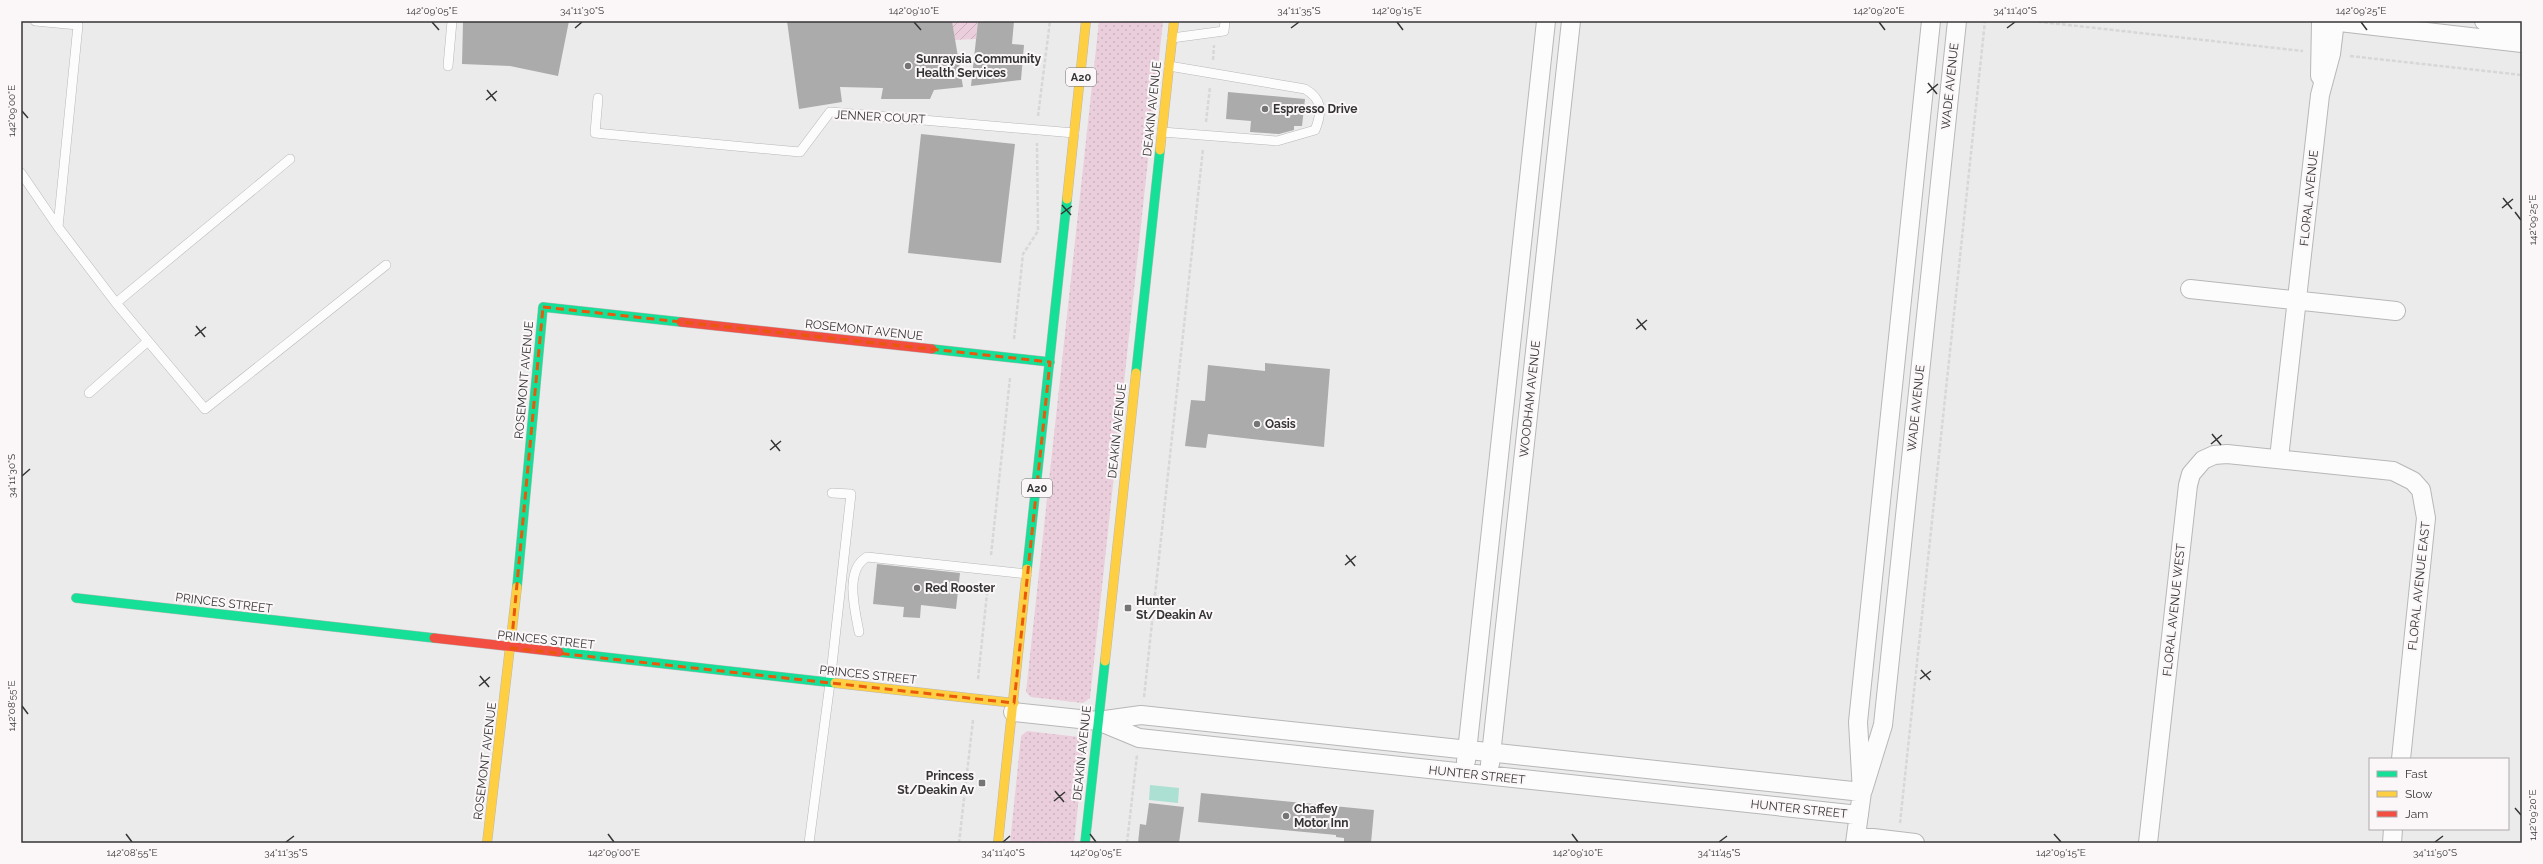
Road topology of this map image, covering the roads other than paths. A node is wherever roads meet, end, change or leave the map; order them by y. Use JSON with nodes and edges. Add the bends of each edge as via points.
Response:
{"nodes":[{"id":1,"x":35,"y":21,"type":"edge"},
{"id":2,"x":452,"y":21,"type":"edge"},
{"id":3,"x":1086,"y":21,"type":"edge"},
{"id":4,"x":1174,"y":21,"type":"edge"},
{"id":5,"x":1225,"y":21,"type":"edge"},
{"id":6,"x":1546,"y":21,"type":"edge"},
{"id":7,"x":1571,"y":21,"type":"edge"},
{"id":8,"x":1931,"y":21,"type":"edge"},
{"id":9,"x":1957,"y":21,"type":"edge"},
{"id":10,"x":2321,"y":21,"type":"edge"},
{"id":11,"x":2331,"y":21,"type":"edge"},
{"id":12,"x":2335,"y":21,"type":"edge"},
{"id":13,"x":2484,"y":21,"type":"edge"},
{"id":14,"x":78,"y":23,"type":"edge"},
{"id":15,"x":2522,"y":25,"type":"edge"},
{"id":16,"x":1172,"y":38,"type":"junction"},
{"id":17,"x":2522,"y":43,"type":"edge"},
{"id":18,"x":2325,"y":53,"type":"junction"},
{"id":19,"x":448,"y":66,"type":"dead end"},
{"id":20,"x":1169,"y":66,"type":"junction"},
{"id":21,"x":598,"y":98,"type":"dead end"},
{"id":22,"x":1162,"y":132,"type":"junction"},
{"id":23,"x":1075,"y":133,"type":"junction"},
{"id":24,"x":290,"y":160,"type":"dead end"},
{"id":25,"x":21,"y":173,"type":"edge"},
{"id":26,"x":58,"y":227,"type":"junction"},
{"id":27,"x":386,"y":265,"type":"dead end"},
{"id":28,"x":2190,"y":289,"type":"dead end"},
{"id":29,"x":2298,"y":302,"type":"junction"},
{"id":30,"x":116,"y":303,"type":"junction"},
{"id":31,"x":2396,"y":312,"type":"dead end"},
{"id":32,"x":148,"y":341,"type":"junction"},
{"id":33,"x":1050,"y":362,"type":"junction"},
{"id":34,"x":89,"y":393,"type":"dead end"},
{"id":35,"x":2279,"y":458,"type":"junction"},
{"id":36,"x":832,"y":493,"type":"dead end"},
{"id":37,"x":1027,"y":574,"type":"junction"},
{"id":38,"x":76,"y":598,"type":"dead end"},
{"id":39,"x":859,"y":632,"type":"dead end"},
{"id":40,"x":511,"y":648,"type":"junction"},
{"id":41,"x":830,"y":683,"type":"junction"},
{"id":42,"x":1013,"y":707,"type":"junction"},
{"id":43,"x":1098,"y":721,"type":"junction"},
{"id":44,"x":1468,"y":748,"type":"junction"},
{"id":45,"x":1491,"y":751,"type":"junction"},
{"id":46,"x":2401,"y":758,"type":"edge"},
{"id":47,"x":1464,"y":774,"type":"junction"},
{"id":48,"x":1489,"y":777,"type":"junction"},
{"id":49,"x":1862,"y":792,"type":"junction"},
{"id":50,"x":1859,"y":815,"type":"junction"},
{"id":51,"x":2393,"y":830,"type":"edge"},
{"id":52,"x":1856,"y":839,"type":"edge"},
{"id":53,"x":487,"y":843,"type":"edge"},
{"id":54,"x":809,"y":843,"type":"edge"},
{"id":55,"x":998,"y":843,"type":"edge"},
{"id":56,"x":1085,"y":843,"type":"edge"},
{"id":57,"x":1915,"y":843,"type":"edge"},
{"id":58,"x":2148,"y":843,"type":"edge"},
{"id":59,"x":2392,"y":843,"type":"edge"}],
"edges":[{"from":1,"to":14,"type":"lane"},
{"from":2,"to":19,"type":"lane"},
{"from":3,"to":23,"type":"main road","number":"A20"},
{"from":4,"to":16,"type":"main road","name":"DEAKIN AVENUE"},
{"from":5,"to":16,"type":"lane","via":[[1224,31]]},
{"from":6,"to":44,"type":"street","name":"WOODHAM AVENUE"},
{"from":7,"to":45,"type":"street","name":"WOODHAM AVENUE"},
{"from":8,"to":49,"type":"street","name":"WADE AVENUE","via":[[1858,722]]},
{"from":9,"to":49,"type":"street","name":"WADE AVENUE","via":[[1883,725]]},
{"from":10,"to":18,"type":"street","name":"FLORAL AVENUE"},
{"from":11,"to":12,"type":"street"},
{"from":12,"to":17,"type":"street"},
{"from":12,"to":18,"type":"street","name":"FLORAL AVENUE"},
{"from":13,"to":15,"type":"street"},
{"from":14,"to":26,"type":"lane"},
{"from":16,"to":20,"type":"main road","name":"DEAKIN AVENUE"},
{"from":18,"to":29,"type":"street","name":"FLORAL AVENUE"},
{"from":20,"to":22,"type":"main road","name":"DEAKIN AVENUE"},
{"from":20,"to":22,"type":"lane","via":[[1305,89],[1315,94],[1320,104],[1320,117],[1314,130],[1277,141]]},
{"from":21,"to":23,"type":"lane","name":"JENNER COURT","via":[[595,133],[800,152],[830,112]]},
{"from":22,"to":43,"type":"main road","name":"DEAKIN AVENUE"},
{"from":23,"to":33,"type":"main road","number":"A20"},
{"from":24,"to":30,"type":"lane"},
{"from":25,"to":26,"type":"lane"},
{"from":26,"to":30,"type":"lane"},
{"from":27,"to":32,"type":"lane","via":[[205,409]]},
{"from":28,"to":29,"type":"street"},
{"from":29,"to":31,"type":"street"},
{"from":29,"to":35,"type":"street","name":"FLORAL AVENUE"},
{"from":30,"to":32,"type":"lane"},
{"from":32,"to":34,"type":"lane"},
{"from":33,"to":37,"type":"main road","number":"A20"},
{"from":33,"to":40,"type":"main road","name":"ROSEMONT AVENUE","via":[[543,307]]},
{"from":35,"to":46,"type":"street","name":"FLORAL AVENUE EAST","via":[[2394,471],[2413,481],[2421,490],[2426,518]]},
{"from":35,"to":58,"type":"street","name":"FLORAL AVENUE WEST","via":[[2214,455],[2202,460],[2190,474]]},
{"from":36,"to":41,"type":"lane","via":[[851,494]]},
{"from":37,"to":39,"type":"lane","via":[[867,557],[855,571],[853,599]]},
{"from":37,"to":42,"type":"main road","number":"A20"},
{"from":38,"to":40,"type":"main road","name":"PRINCES STREET"},
{"from":40,"to":41,"type":"main road","name":"PRINCES STREET"},
{"from":40,"to":53,"type":"main road","name":"ROSEMONT AVENUE"},
{"from":41,"to":42,"type":"main road","name":"PRINCES STREET","via":[[976,698]]},
{"from":41,"to":54,"type":"lane"},
{"from":42,"to":43,"type":"street","name":"HUNTER STREET"},
{"from":42,"to":55,"type":"main road","number":"A20"},
{"from":43,"to":44,"type":"street","name":"HUNTER STREET","via":[[1141,715]]},
{"from":43,"to":47,"type":"street","name":"HUNTER STREET","via":[[1138,738]]},
{"from":43,"to":56,"type":"main road","name":"DEAKIN AVENUE"},
{"from":44,"to":45,"type":"street","name":"HUNTER STREET"},
{"from":44,"to":47,"type":"street","name":"WOODHAM AVENUE"},
{"from":45,"to":48,"type":"street","name":"WOODHAM AVENUE"},
{"from":45,"to":49,"type":"street","name":"HUNTER STREET"},
{"from":47,"to":48,"type":"street","name":"HUNTER STREET"},
{"from":48,"to":50,"type":"street","name":"HUNTER STREET"},
{"from":49,"to":50,"type":"street","name":"WADE AVENUE"},
{"from":50,"to":52,"type":"street","name":"WADE AVENUE"},
{"from":51,"to":59,"type":"street"},
{"from":52,"to":57,"type":"street","name":"HUNTER STREET"}]}
